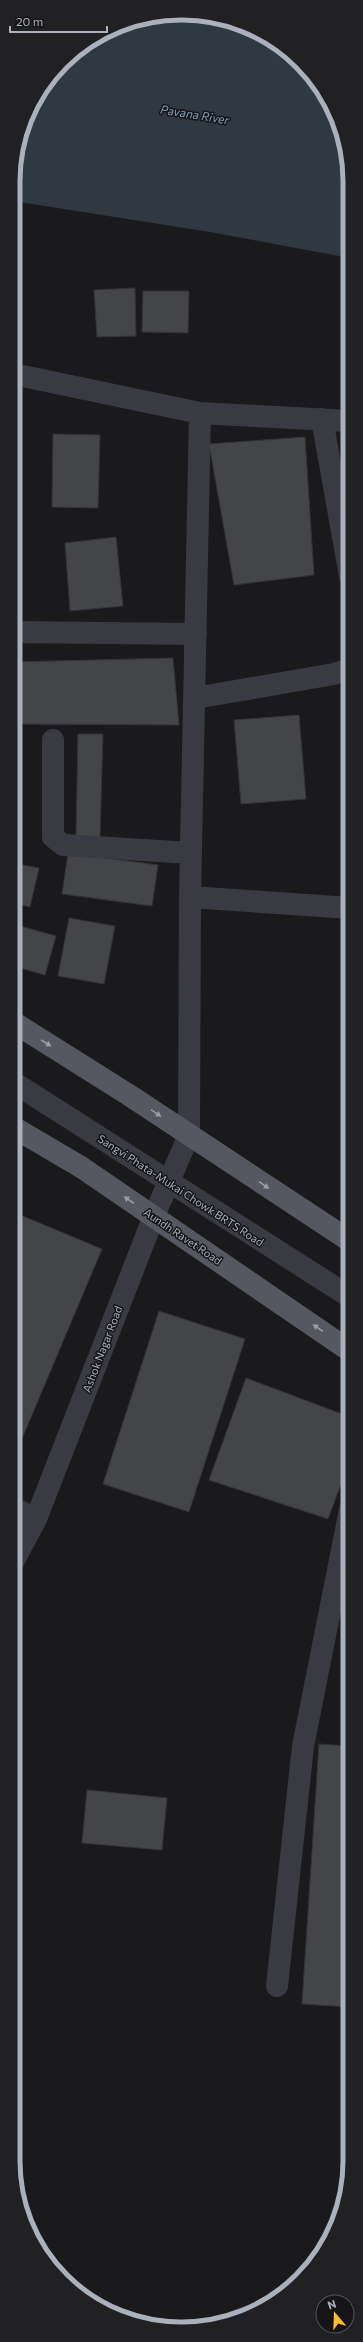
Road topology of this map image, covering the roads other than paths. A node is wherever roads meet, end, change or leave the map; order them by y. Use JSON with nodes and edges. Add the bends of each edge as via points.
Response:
{"nodes":[{"id":1,"x":20,"y":375,"type":"edge"},
{"id":2,"x":200,"y":413,"type":"junction"},
{"id":3,"x":322,"y":419,"type":"junction"},
{"id":4,"x":343,"y":420,"type":"edge"},
{"id":5,"x":343,"y":536,"type":"edge"},
{"id":6,"x":20,"y":632,"type":"edge"},
{"id":7,"x":196,"y":634,"type":"junction"},
{"id":8,"x":343,"y":671,"type":"edge"},
{"id":9,"x":195,"y":698,"type":"junction"},
{"id":10,"x":53,"y":740,"type":"dead end"},
{"id":11,"x":191,"y":853,"type":"junction"},
{"id":12,"x":190,"y":897,"type":"junction"},
{"id":13,"x":343,"y":908,"type":"edge"},
{"id":14,"x":20,"y":1026,"type":"edge"},
{"id":15,"x":20,"y":1086,"type":"edge"},
{"id":16,"x":20,"y":1131,"type":"edge"},
{"id":17,"x":189,"y":1135,"type":"junction"},
{"id":18,"x":169,"y":1182,"type":"junction"},
{"id":19,"x":154,"y":1216,"type":"junction"},
{"id":20,"x":343,"y":1236,"type":"edge"},
{"id":21,"x":343,"y":1293,"type":"edge"},
{"id":22,"x":343,"y":1346,"type":"edge"},
{"id":23,"x":20,"y":1511,"type":"edge"},
{"id":24,"x":36,"y":1519,"type":"junction"},
{"id":25,"x":343,"y":1545,"type":"edge"},
{"id":26,"x":20,"y":1549,"type":"edge"},
{"id":27,"x":277,"y":1986,"type":"dead end"}],
"edges":[{"from":1,"to":2,"type":"street"},
{"from":2,"to":3,"type":"street"},
{"from":2,"to":7,"type":"street"},
{"from":3,"to":4,"type":"street"},
{"from":3,"to":5,"type":"street"},
{"from":6,"to":7,"type":"street"},
{"from":7,"to":9,"type":"street"},
{"from":8,"to":9,"type":"street"},
{"from":9,"to":11,"type":"street"},
{"from":10,"to":11,"type":"street","via":[[53,837],[63,845]]},
{"from":11,"to":12,"type":"street"},
{"from":12,"to":13,"type":"street"},
{"from":12,"to":17,"type":"street"},
{"from":14,"to":17,"type":"main road","one_way":true,"via":[[129,1094]]},
{"from":15,"to":18,"type":"street","name":"Sangvi Phata-Mukai Chowk BRTS Road"},
{"from":19,"to":16,"type":"main road","name":"Aundh Ravet Road","one_way":true,"via":[[81,1167]]},
{"from":17,"to":18,"type":"street","name":"Ashok Nagar Road"},
{"from":17,"to":20,"type":"main road","one_way":true},
{"from":18,"to":19,"type":"street","name":"Ashok Nagar Road"},
{"from":18,"to":21,"type":"street","name":"Sangvi Phata-Mukai Chowk BRTS Road"},
{"from":22,"to":19,"type":"main road","name":"Aundh Ravet Road","one_way":true},
{"from":19,"to":24,"type":"street","name":"Ashok Nagar Road"},
{"from":23,"to":24,"type":"street"},
{"from":24,"to":26,"type":"street","name":"Ashok Nagar Road"},
{"from":25,"to":27,"type":"street","via":[[303,1746]]}]}
